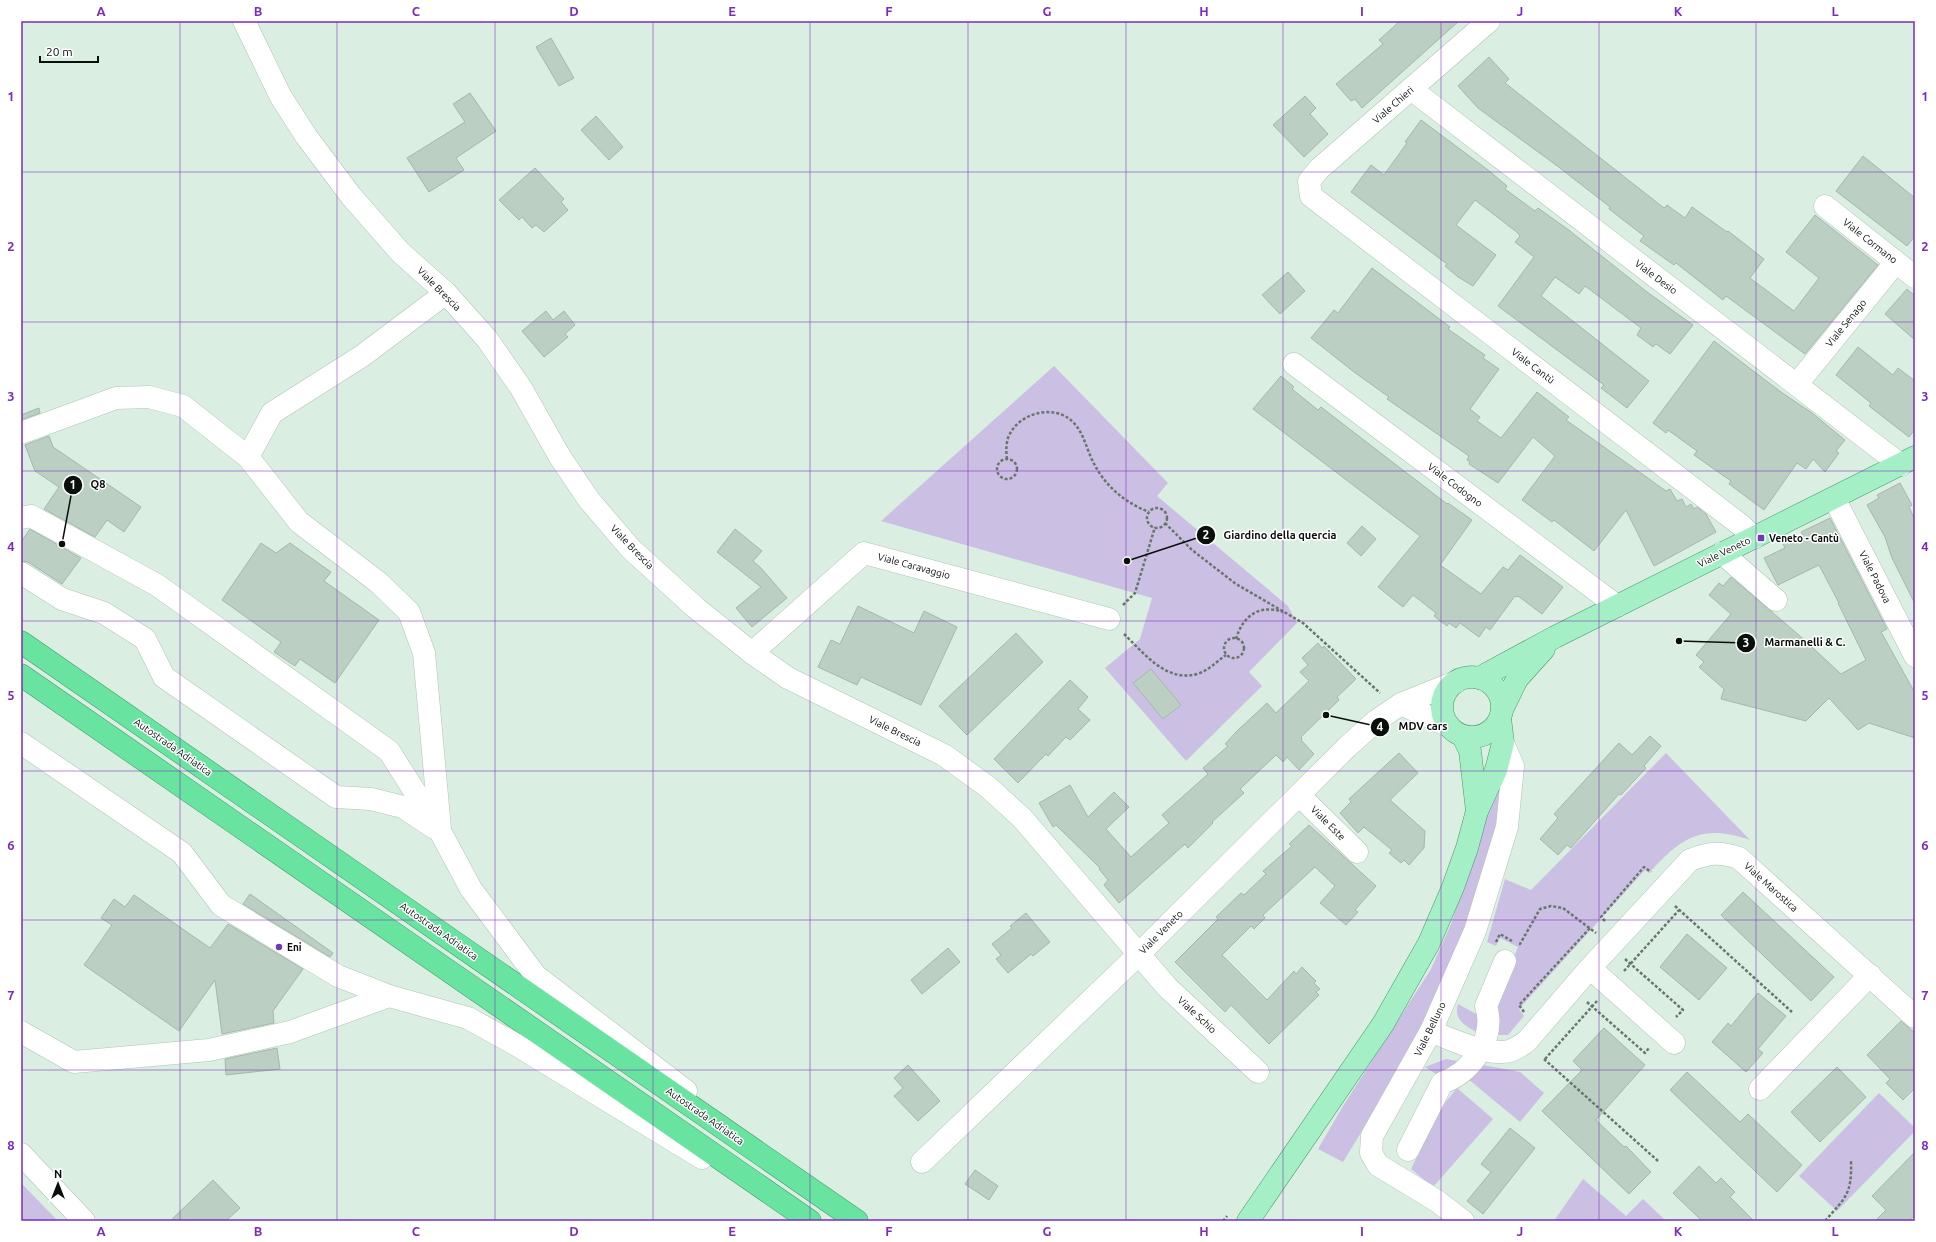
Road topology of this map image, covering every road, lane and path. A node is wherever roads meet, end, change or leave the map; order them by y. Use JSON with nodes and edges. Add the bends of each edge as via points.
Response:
{"nodes":[{"id":1,"x":244,"y":21,"type":"edge"},
{"id":2,"x":1489,"y":21,"type":"edge"},
{"id":3,"x":1411,"y":89,"type":"junction"},
{"id":4,"x":1311,"y":196,"type":"joint"},
{"id":5,"x":1825,"y":206,"type":"dead end"},
{"id":6,"x":1896,"y":262,"type":"junction"},
{"id":7,"x":1915,"y":277,"type":"edge"},
{"id":8,"x":446,"y":293,"type":"junction"},
{"id":9,"x":1294,"y":364,"type":"dead end"},
{"id":10,"x":1797,"y":384,"type":"junction"},
{"id":11,"x":21,"y":433,"type":"edge"},
{"id":12,"x":248,"y":457,"type":"junction"},
{"id":13,"x":1007,"y":460,"type":"junction"},
{"id":14,"x":1908,"y":461,"type":"edge"},
{"id":15,"x":1834,"y":498,"type":"junction"},
{"id":16,"x":1149,"y":512,"type":"junction"},
{"id":17,"x":21,"y":518,"type":"edge"},
{"id":18,"x":1165,"y":523,"type":"junction"},
{"id":19,"x":1155,"y":527,"type":"junction"},
{"id":20,"x":1754,"y":538,"type":"junction"},
{"id":21,"x":1722,"y":553,"type":"junction"},
{"id":22,"x":21,"y":573,"type":"edge"},
{"id":23,"x":1776,"y":600,"type":"dead end"},
{"id":24,"x":1617,"y":606,"type":"junction"},
{"id":25,"x":1290,"y":614,"type":"junction"},
{"id":26,"x":1108,"y":619,"type":"junction"},
{"id":27,"x":1555,"y":637,"type":"junction"},
{"id":28,"x":1236,"y":639,"type":"junction"},
{"id":29,"x":21,"y":642,"type":"edge"},
{"id":30,"x":752,"y":653,"type":"junction"},
{"id":31,"x":1226,"y":655,"type":"junction"},
{"id":32,"x":1915,"y":656,"type":"edge"},
{"id":33,"x":21,"y":675,"type":"edge"},
{"id":34,"x":1479,"y":678,"type":"junction"},
{"id":35,"x":1456,"y":682,"type":"junction"},
{"id":36,"x":1392,"y":700,"type":"junction"},
{"id":37,"x":1501,"y":714,"type":"junction"},
{"id":38,"x":1461,"y":738,"type":"junction"},
{"id":39,"x":21,"y":743,"type":"edge"},
{"id":40,"x":1503,"y":743,"type":"junction"},
{"id":41,"x":1496,"y":770,"type":"junction"},
{"id":42,"x":1512,"y":788,"type":"junction"},
{"id":43,"x":1299,"y":795,"type":"junction"},
{"id":44,"x":1477,"y":811,"type":"junction"},
{"id":45,"x":441,"y":832,"type":"junction"},
{"id":46,"x":1357,"y":852,"type":"dead end"},
{"id":47,"x":1659,"y":882,"type":"junction"},
{"id":48,"x":1610,"y":925,"type":"dead end"},
{"id":49,"x":1590,"y":928,"type":"dead end"},
{"id":50,"x":1138,"y":955,"type":"junction"},
{"id":51,"x":1505,"y":961,"type":"joint"},
{"id":52,"x":1590,"y":968,"type":"junction"},
{"id":53,"x":1870,"y":975,"type":"junction"},
{"id":54,"x":389,"y":996,"type":"junction"},
{"id":55,"x":1792,"y":1012,"type":"dead end"},
{"id":56,"x":1915,"y":1017,"type":"edge"},
{"id":57,"x":1431,"y":1031,"type":"junction"},
{"id":58,"x":21,"y":1032,"type":"edge"},
{"id":59,"x":1526,"y":1042,"type":"junction"},
{"id":60,"x":1674,"y":1043,"type":"dead end"},
{"id":61,"x":1481,"y":1049,"type":"junction"},
{"id":62,"x":1258,"y":1072,"type":"dead end"},
{"id":63,"x":1760,"y":1090,"type":"dead end"},
{"id":64,"x":1408,"y":1150,"type":"dead end"},
{"id":65,"x":21,"y":1154,"type":"edge"},
{"id":66,"x":1658,"y":1161,"type":"dead end"},
{"id":67,"x":1851,"y":1161,"type":"dead end"},
{"id":68,"x":922,"y":1162,"type":"dead end"},
{"id":69,"x":855,"y":1220,"type":"edge"},
{"id":70,"x":84,"y":1221,"type":"edge"},
{"id":71,"x":806,"y":1221,"type":"edge"},
{"id":72,"x":810,"y":1221,"type":"edge"},
{"id":73,"x":1248,"y":1221,"type":"edge"},
{"id":74,"x":1463,"y":1221,"type":"edge"},
{"id":75,"x":1825,"y":1221,"type":"edge"}],
"edges":[{"from":1,"to":8,"type":"street","name":"Viale Brescia","via":[[281,97],[310,142],[351,196],[400,252]]},
{"from":2,"to":3,"type":"street","name":"Viale Chieri"},
{"from":3,"to":4,"type":"street","name":"Viale Chieri","via":[[1319,169],[1310,182]]},
{"from":3,"to":10,"type":"street","name":"Viale Desio"},
{"from":4,"to":20,"type":"street","name":"Viale Cantù","via":[[1742,526]]},
{"from":5,"to":6,"type":"street","name":"Viale Cormano"},
{"from":6,"to":7,"type":"street","name":"Viale Cormano"},
{"from":6,"to":10,"type":"street","name":"Viale Senago"},
{"from":8,"to":12,"type":"street","via":[[362,356],[272,413]]},
{"from":8,"to":30,"type":"street","name":"Viale Brescia","via":[[486,339],[520,388],[560,457],[593,506],[631,549],[696,608]]},
{"from":9,"to":24,"type":"street","name":"Viale Codogno"},
{"from":10,"to":14,"type":"street","name":"Viale Desio"},
{"from":11,"to":12,"type":"street","via":[[116,398],[149,397],[183,406]]},
{"from":12,"to":45,"type":"street","via":[[299,522],[378,582],[409,612],[424,653]]},
{"from":13,"to":13,"type":"path","via":[[1001,462],[998,470],[1002,478],[1008,479],[1014,477],[1017,469],[1015,463]]},
{"from":13,"to":16,"type":"path","via":[[1008,437],[1015,426],[1036,413],[1049,412],[1061,415],[1072,421],[1081,431],[1093,463],[1106,484],[1136,507]]},
{"from":14,"to":15,"type":"main road","name":"Viale Veneto"},
{"from":15,"to":20,"type":"main road","name":"Viale Veneto"},
{"from":15,"to":32,"type":"street","name":"Viale Padova"},
{"from":16,"to":18,"type":"path","via":[[1156,508],[1162,510],[1167,517]]},
{"from":16,"to":19,"type":"path","via":[[1148,522]]},
{"from":17,"to":45,"type":"street","via":[[31,516],[157,585],[389,751]]},
{"from":18,"to":19,"type":"path","via":[[1161,527]]},
{"from":18,"to":25,"type":"path","via":[[1192,550],[1236,584]]},
{"from":19,"to":26,"type":"path","via":[[1134,593]]},
{"from":20,"to":21,"type":"main road","name":"Viale Veneto"},
{"from":21,"to":23,"type":"street"},
{"from":21,"to":24,"type":"main road","name":"Viale Veneto"},
{"from":22,"to":45,"type":"street","via":[[62,599],[104,613],[145,639],[164,677],[336,797],[371,799],[403,807]]},
{"from":24,"to":27,"type":"main road","name":"Viale Veneto"},
{"from":25,"to":28,"type":"path","via":[[1264,609],[1256,612],[1242,624]]},
{"from":25,"to":36,"type":"path"},
{"from":26,"to":30,"type":"street","name":"Viale Caravaggio","via":[[864,553]]},
{"from":26,"to":31,"type":"path","via":[[1152,662],[1174,673],[1197,674]]},
{"from":27,"to":34,"type":"main road","name":"Viale Veneto"},
{"from":27,"to":37,"type":"main road","name":"Viale Veneto","via":[[1517,679]]},
{"from":28,"to":31,"type":"path","via":[[1230,639],[1225,643]]},
{"from":28,"to":31,"type":"path","via":[[1243,645],[1242,654],[1234,659]]},
{"from":29,"to":69,"type":"highway","name":"Autostrada Adriatica"},
{"from":30,"to":50,"type":"street","name":"Viale Brescia","via":[[788,678],[944,755],[988,787],[1022,818]]},
{"from":33,"to":72,"type":"highway"},
{"from":34,"to":35,"type":"main road","via":[[1471,677]]},
{"from":34,"to":37,"type":"main road","via":[[1486,680],[1497,690],[1502,702]]},
{"from":35,"to":36,"type":"street","name":"Viale Veneto"},
{"from":35,"to":38,"type":"main road","via":[[1448,689],[1442,708],[1444,717]]},
{"from":36,"to":38,"type":"street"},
{"from":36,"to":43,"type":"street","name":"Viale Veneto","via":[[1376,721]]},
{"from":37,"to":38,"type":"main road","via":[[1489,732]]},
{"from":37,"to":40,"type":"main road"},
{"from":38,"to":41,"type":"main road"},
{"from":38,"to":44,"type":"main road"},
{"from":39,"to":54,"type":"street","via":[[182,853],[221,905],[338,976]]},
{"from":40,"to":41,"type":"main road"},
{"from":40,"to":42,"type":"street","name":"Viale Belluno","via":[[1513,766]]},
{"from":41,"to":42,"type":"street"},
{"from":41,"to":44,"type":"main road"},
{"from":42,"to":57,"type":"street","name":"Viale Belluno","via":[[1507,827],[1475,930]]},
{"from":43,"to":46,"type":"street","name":"Viale Este"},
{"from":43,"to":50,"type":"street","name":"Viale Veneto"},
{"from":44,"to":73,"type":"main road","via":[[1453,887],[1429,944],[1412,976],[1383,1024]]},
{"from":45,"to":69,"type":"street","via":[[471,889],[536,976]]},
{"from":47,"to":48,"type":"path","via":[[1644,867],[1601,917]]},
{"from":47,"to":52,"type":"street","name":"Viale Marostica"},
{"from":47,"to":53,"type":"street","name":"Viale Marostica","via":[[1690,860],[1706,854],[1724,853],[1739,858]]},
{"from":47,"to":55,"type":"path","via":[[1670,902]]},
{"from":49,"to":51,"type":"path","via":[[1563,908],[1551,906],[1540,909],[1520,944],[1500,934],[1495,945]]},
{"from":50,"to":62,"type":"street","name":"Viale Schio","via":[[1167,987]]},
{"from":50,"to":68,"type":"street","name":"Viale Veneto"},
{"from":51,"to":61,"type":"street","via":[[1486,1006],[1488,1029]]},
{"from":52,"to":59,"type":"street","name":"Viale Marostica"},
{"from":52,"to":60,"type":"street"},
{"from":53,"to":56,"type":"street","name":"Viale Marostica"},
{"from":53,"to":63,"type":"street"},
{"from":54,"to":58,"type":"street","via":[[290,1032],[202,1051],[74,1062]]},
{"from":54,"to":71,"type":"street","via":[[468,1018]]},
{"from":57,"to":61,"type":"street","name":"Viale Marostica","via":[[1458,1043]]},
{"from":57,"to":74,"type":"street","name":"Viale Belluno","via":[[1372,1136],[1371,1153],[1378,1165],[1437,1201]]},
{"from":59,"to":61,"type":"street","name":"Viale Marostica","via":[[1516,1049],[1504,1052]]},
{"from":59,"to":66,"type":"path"},
{"from":61,"to":64,"type":"street","via":[[1468,1067],[1453,1079],[1442,1083]]},
{"from":65,"to":70,"type":"street"},
{"from":67,"to":75,"type":"path","via":[[1847,1196]]}]}
